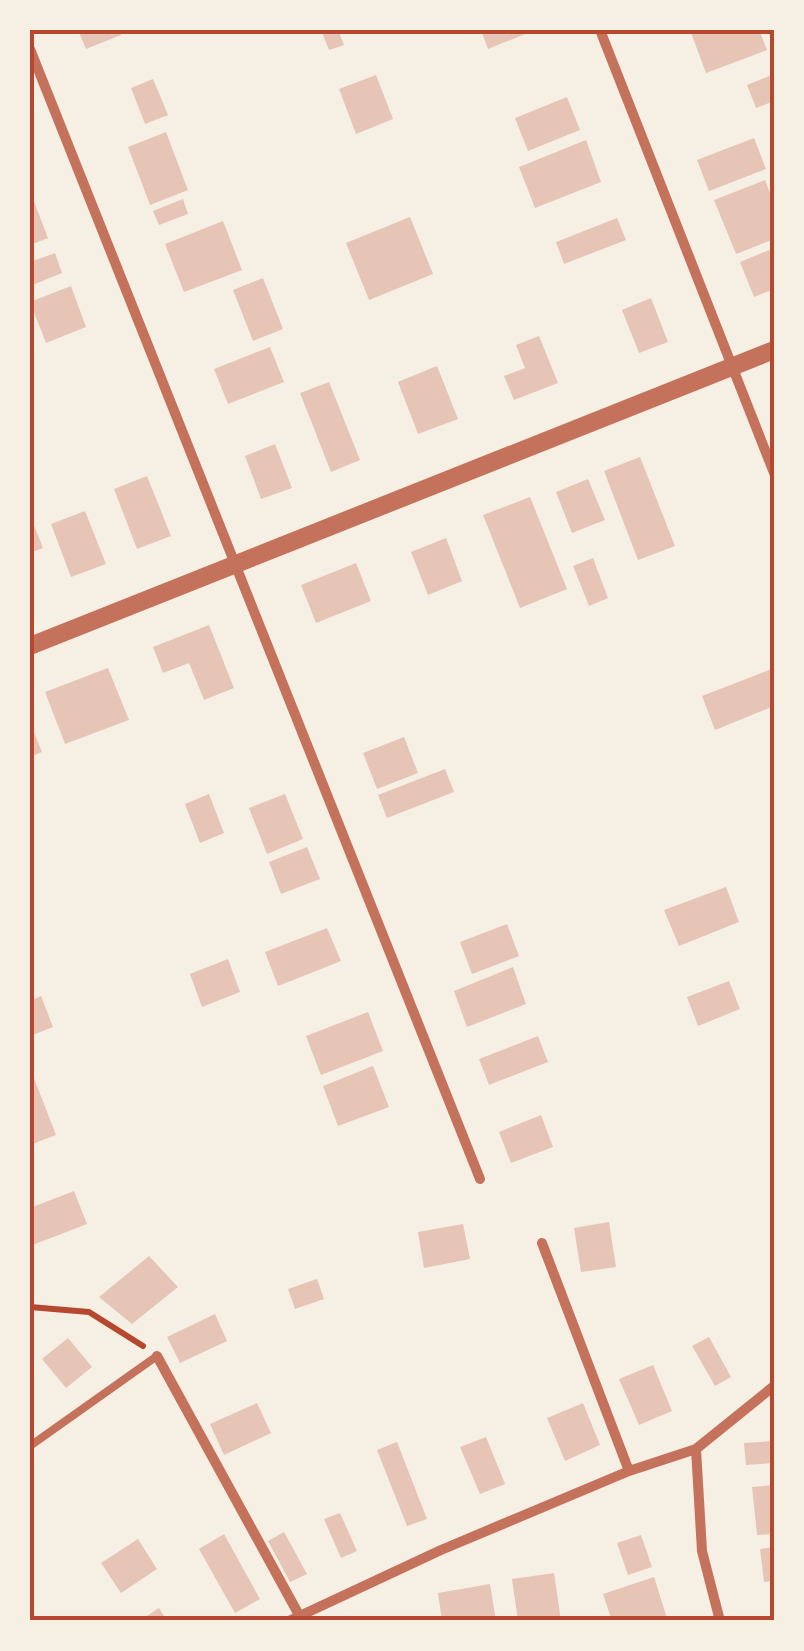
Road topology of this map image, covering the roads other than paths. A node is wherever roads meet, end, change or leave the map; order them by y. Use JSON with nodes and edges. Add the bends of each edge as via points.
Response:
{"nodes":[{"id":1,"x":600,"y":30,"type":"edge"},
{"id":2,"x":30,"y":49,"type":"edge"},
{"id":3,"x":774,"y":350,"type":"edge"},
{"id":4,"x":734,"y":366,"type":"junction"},
{"id":5,"x":774,"y":472,"type":"edge"},
{"id":6,"x":237,"y":565,"type":"junction"},
{"id":7,"x":30,"y":646,"type":"edge"},
{"id":8,"x":480,"y":1179,"type":"dead end"},
{"id":9,"x":542,"y":1243,"type":"dead end"},
{"id":10,"x":156,"y":1356,"type":"joint"},
{"id":11,"x":774,"y":1386,"type":"edge"},
{"id":12,"x":30,"y":1446,"type":"edge"},
{"id":13,"x":696,"y":1449,"type":"junction"},
{"id":14,"x":629,"y":1471,"type":"junction"},
{"id":15,"x":294,"y":1618,"type":"edge"},
{"id":16,"x":720,"y":1621,"type":"edge"}],
"edges":[{"from":1,"to":4,"type":"street"},
{"from":2,"to":6,"type":"street"},
{"from":3,"to":4,"type":"street"},
{"from":4,"to":5,"type":"street"},
{"from":4,"to":6,"type":"street"},
{"from":6,"to":7,"type":"street"},
{"from":6,"to":8,"type":"street"},
{"from":9,"to":14,"type":"street"},
{"from":10,"to":12,"type":"lane"},
{"from":10,"to":15,"type":"street"},
{"from":11,"to":13,"type":"street"},
{"from":13,"to":14,"type":"street"},
{"from":13,"to":16,"type":"street","via":[[702,1551]]},
{"from":14,"to":15,"type":"street"}]}
